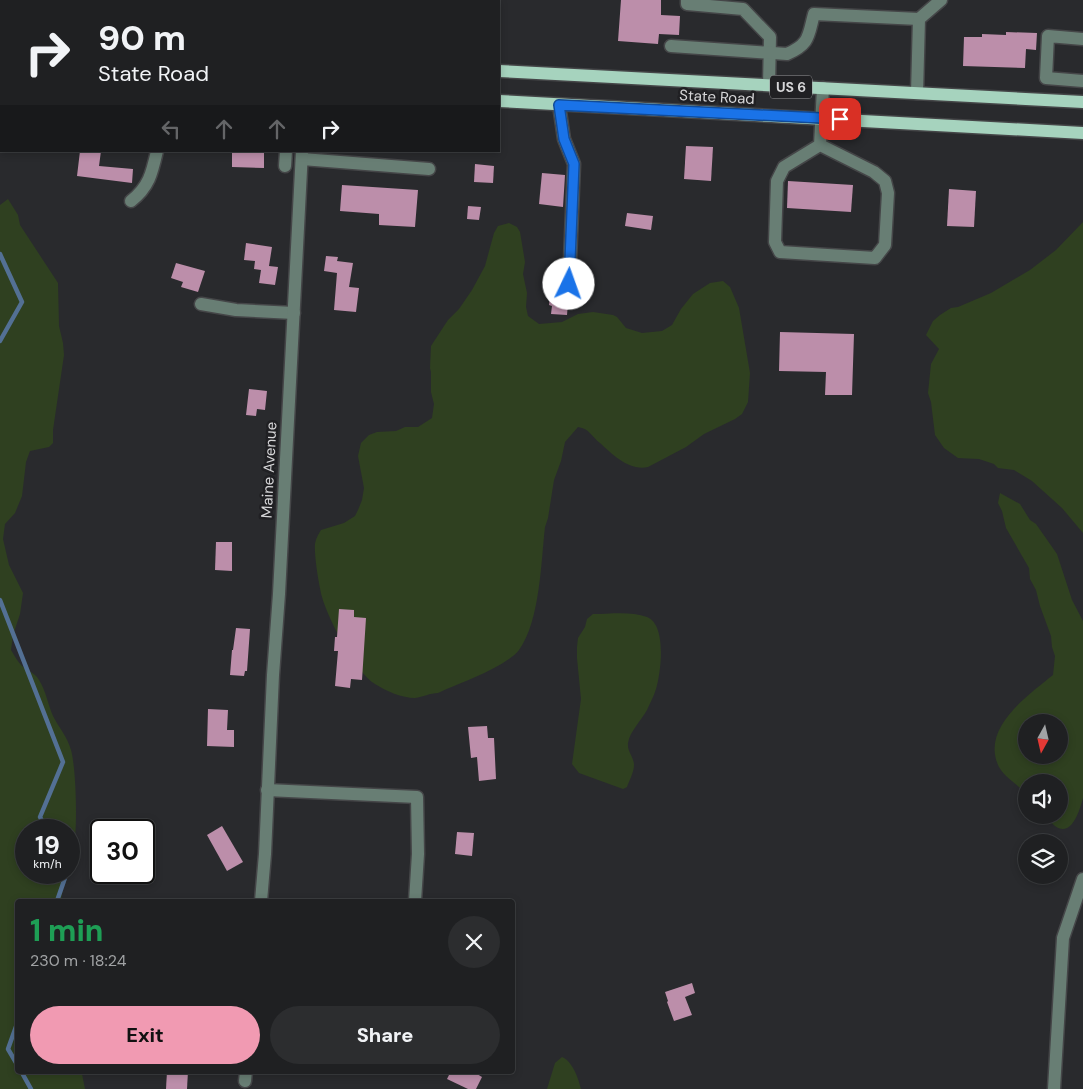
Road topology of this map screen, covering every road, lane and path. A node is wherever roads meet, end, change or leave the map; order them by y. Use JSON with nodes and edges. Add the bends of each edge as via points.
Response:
{"nodes":[{"id":1,"x":687,"y":0,"type":"edge"},
{"id":2,"x":933,"y":3,"type":"edge"},
{"id":3,"x":919,"y":19,"type":"junction"},
{"id":4,"x":1083,"y":39,"type":"edge"},
{"id":5,"x":671,"y":46,"type":"dead end"},
{"id":6,"x":771,"y":53,"type":"junction"},
{"id":7,"x":500,"y":71,"type":"edge"},
{"id":8,"x":1083,"y":81,"type":"edge"},
{"id":9,"x":769,"y":85,"type":"junction"},
{"id":10,"x":823,"y":88,"type":"junction"},
{"id":11,"x":918,"y":93,"type":"junction"},
{"id":12,"x":500,"y":101,"type":"edge"},
{"id":13,"x":1083,"y":102,"type":"edge"},
{"id":14,"x":559,"y":105,"type":"junction"},
{"id":15,"x":821,"y":118,"type":"junction"},
{"id":16,"x":1083,"y":133,"type":"edge"},
{"id":17,"x":820,"y":145,"type":"junction"},
{"id":18,"x":157,"y":152,"type":"edge"},
{"id":19,"x":286,"y":152,"type":"edge"},
{"id":20,"x":302,"y":155,"type":"edge"},
{"id":21,"x":285,"y":166,"type":"dead end"},
{"id":22,"x":429,"y":169,"type":"dead end"},
{"id":23,"x":131,"y":201,"type":"dead end"},
{"id":24,"x":569,"y":284,"type":"dead end"},
{"id":25,"x":201,"y":304,"type":"dead end"},
{"id":26,"x":294,"y":313,"type":"junction"},
{"id":27,"x":267,"y":790,"type":"junction"},
{"id":28,"x":1083,"y":879,"type":"edge"},
{"id":29,"x":261,"y":899,"type":"edge"},
{"id":30,"x":415,"y":899,"type":"edge"},
{"id":31,"x":1054,"y":1089,"type":"edge"}],
"edges":[{"from":1,"to":6,"type":"street","via":[[687,4],[743,9],[770,37]]},
{"from":2,"to":3,"type":"street"},
{"from":3,"to":6,"type":"street","via":[[814,14],[806,41],[800,48],[787,54]]},
{"from":3,"to":11,"type":"street"},
{"from":4,"to":8,"type":"street","via":[[1048,36],[1046,78]]},
{"from":5,"to":6,"type":"street"},
{"from":6,"to":9,"type":"street"},
{"from":7,"to":9,"type":"main road","name":"State Road","number":"US 6"},
{"from":9,"to":10,"type":"main road","name":"State Road","number":"US 6"},
{"from":10,"to":11,"type":"main road","name":"State Road","number":"US 6"},
{"from":10,"to":15,"type":"street"},
{"from":11,"to":13,"type":"main road","name":"State Road","number":"US 6"},
{"from":12,"to":14,"type":"main road","name":"State Road","number":"US 6"},
{"from":14,"to":15,"type":"main road","name":"State Road","number":"US 6"},
{"from":14,"to":24,"type":"street","via":[[564,139],[574,164]]},
{"from":15,"to":16,"type":"main road","name":"State Road","number":"US 6"},
{"from":15,"to":17,"type":"street"},
{"from":17,"to":17,"type":"street","via":[[874,172],[885,181],[888,193],[885,245],[875,258],[780,252],[775,242],[777,181],[784,167]]},
{"from":18,"to":23,"type":"street","via":[[146,184]]},
{"from":19,"to":21,"type":"street"},
{"from":20,"to":22,"type":"street"},
{"from":20,"to":26,"type":"street","name":"Maine Avenue"},
{"from":25,"to":26,"type":"street","via":[[236,310]]},
{"from":26,"to":27,"type":"street","name":"Maine Avenue"},
{"from":27,"to":29,"type":"street","name":"Maine Avenue"},
{"from":27,"to":30,"type":"street","via":[[417,797]]},
{"from":28,"to":31,"type":"street","via":[[1063,938]]}]}
